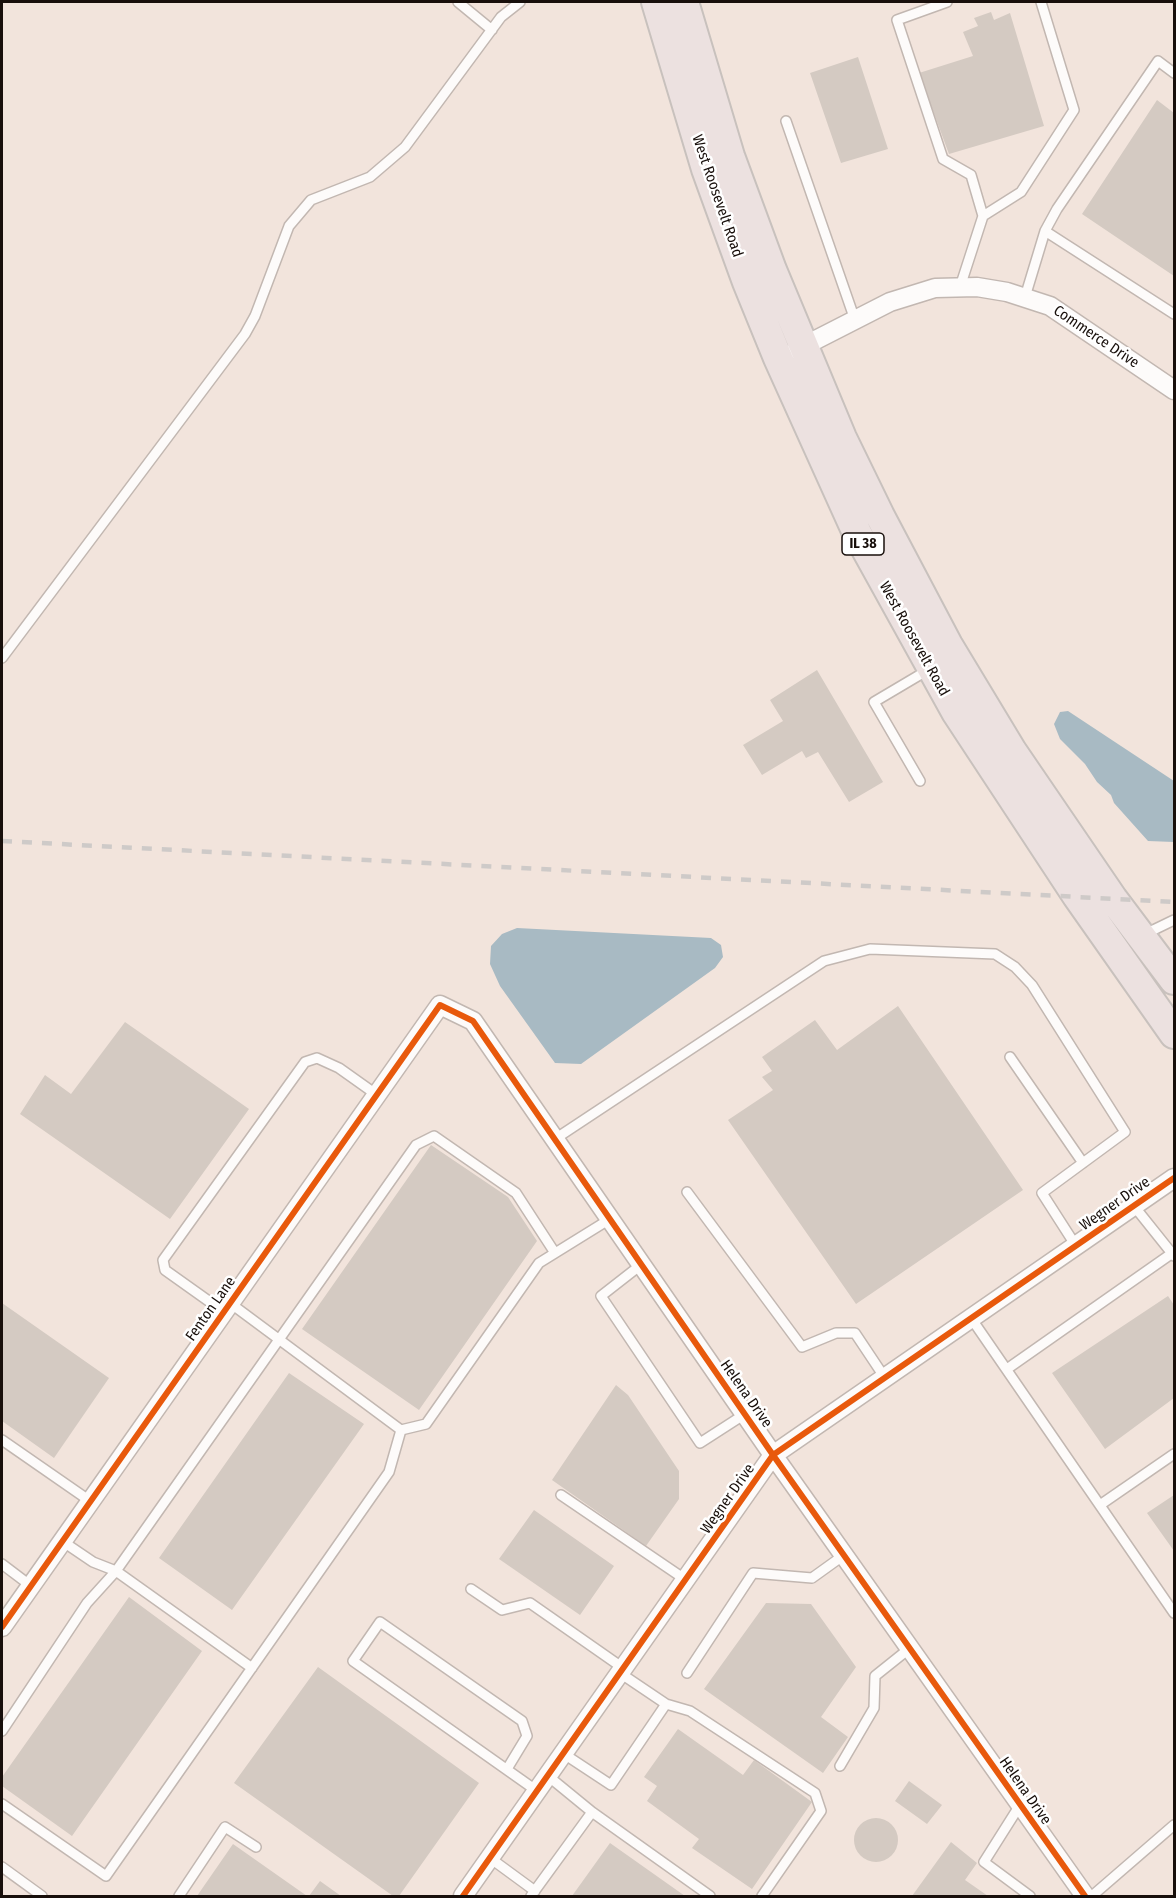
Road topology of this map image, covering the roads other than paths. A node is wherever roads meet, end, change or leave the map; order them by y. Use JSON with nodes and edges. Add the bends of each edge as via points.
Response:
{"nodes":[{"id":1,"x":458,"y":2,"type":"edge"},
{"id":2,"x":520,"y":2,"type":"edge"},
{"id":3,"x":656,"y":2,"type":"edge"},
{"id":4,"x":684,"y":2,"type":"edge"},
{"id":5,"x":947,"y":2,"type":"edge"},
{"id":6,"x":1041,"y":2,"type":"edge"},
{"id":7,"x":492,"y":30,"type":"junction"},
{"id":8,"x":1174,"y":73,"type":"edge"},
{"id":9,"x":786,"y":121,"type":"dead end"},
{"id":10,"x":983,"y":216,"type":"junction"},
{"id":11,"x":1045,"y":231,"type":"junction"},
{"id":12,"x":960,"y":287,"type":"junction"},
{"id":13,"x":1025,"y":297,"type":"junction"},
{"id":14,"x":1174,"y":314,"type":"edge"},
{"id":15,"x":855,"y":320,"type":"junction"},
{"id":16,"x":790,"y":352,"type":"junction"},
{"id":17,"x":1174,"y":390,"type":"edge"},
{"id":18,"x":2,"y":658,"type":"edge"},
{"id":19,"x":930,"y":669,"type":"junction"},
{"id":20,"x":920,"y":781,"type":"dead end"},
{"id":21,"x":1174,"y":920,"type":"edge"},
{"id":22,"x":1141,"y":936,"type":"junction"},
{"id":23,"x":1174,"y":980,"type":"edge"},
{"id":24,"x":440,"y":1005,"type":"joint"},
{"id":25,"x":1174,"y":1034,"type":"edge"},
{"id":26,"x":1010,"y":1057,"type":"dead end"},
{"id":27,"x":377,"y":1095,"type":"junction"},
{"id":28,"x":555,"y":1139,"type":"junction"},
{"id":29,"x":1083,"y":1163,"type":"junction"},
{"id":30,"x":1174,"y":1178,"type":"edge"},
{"id":31,"x":687,"y":1192,"type":"dead end"},
{"id":32,"x":1134,"y":1206,"type":"junction"},
{"id":33,"x":610,"y":1219,"type":"junction"},
{"id":34,"x":1076,"y":1246,"type":"junction"},
{"id":35,"x":555,"y":1253,"type":"junction"},
{"id":36,"x":1173,"y":1255,"type":"edge"},
{"id":37,"x":642,"y":1264,"type":"junction"},
{"id":38,"x":227,"y":1308,"type":"junction"},
{"id":39,"x":971,"y":1318,"type":"junction"},
{"id":40,"x":278,"y":1340,"type":"junction"},
{"id":41,"x":1007,"y":1369,"type":"junction"},
{"id":42,"x":885,"y":1378,"type":"junction"},
{"id":43,"x":745,"y":1414,"type":"junction"},
{"id":44,"x":401,"y":1430,"type":"junction"},
{"id":45,"x":2,"y":1440,"type":"edge"},
{"id":46,"x":1174,"y":1454,"type":"edge"},
{"id":47,"x":773,"y":1455,"type":"junction"},
{"id":48,"x":561,"y":1495,"type":"dead end"},
{"id":49,"x":90,"y":1501,"type":"junction"},
{"id":50,"x":1100,"y":1506,"type":"junction"},
{"id":51,"x":62,"y":1542,"type":"junction"},
{"id":52,"x":844,"y":1555,"type":"junction"},
{"id":53,"x":2,"y":1564,"type":"edge"},
{"id":54,"x":116,"y":1571,"type":"junction"},
{"id":55,"x":686,"y":1580,"type":"junction"},
{"id":56,"x":31,"y":1586,"type":"junction"},
{"id":57,"x":471,"y":1589,"type":"dead end"},
{"id":58,"x":1174,"y":1613,"type":"edge"},
{"id":59,"x":2,"y":1627,"type":"edge"},
{"id":60,"x":910,"y":1648,"type":"junction"},
{"id":61,"x":252,"y":1668,"type":"junction"},
{"id":62,"x":622,"y":1671,"type":"junction"},
{"id":63,"x":687,"y":1673,"type":"dead end"},
{"id":64,"x":666,"y":1704,"type":"junction"},
{"id":65,"x":2,"y":1731,"type":"edge"},
{"id":66,"x":564,"y":1754,"type":"junction"},
{"id":67,"x":840,"y":1766,"type":"dead end"},
{"id":68,"x":507,"y":1768,"type":"junction"},
{"id":69,"x":548,"y":1776,"type":"junction"},
{"id":70,"x":537,"y":1791,"type":"junction"},
{"id":71,"x":2,"y":1804,"type":"edge"},
{"id":72,"x":1020,"y":1805,"type":"junction"},
{"id":73,"x":592,"y":1812,"type":"junction"},
{"id":74,"x":1174,"y":1825,"type":"edge"},
{"id":75,"x":256,"y":1847,"type":"dead end"},
{"id":76,"x":490,"y":1858,"type":"junction"},
{"id":77,"x":2,"y":1866,"type":"edge"},
{"id":78,"x":469,"y":1894,"type":"edge"},
{"id":79,"x":533,"y":1894,"type":"edge"},
{"id":80,"x":42,"y":1896,"type":"edge"},
{"id":81,"x":179,"y":1896,"type":"edge"},
{"id":82,"x":710,"y":1896,"type":"edge"},
{"id":83,"x":762,"y":1896,"type":"edge"},
{"id":84,"x":1030,"y":1896,"type":"edge"},
{"id":85,"x":1085,"y":1896,"type":"edge"},
{"id":86,"x":1092,"y":1896,"type":"edge"}],
"edges":[{"from":1,"to":7,"type":"lane"},
{"from":2,"to":7,"type":"lane"},
{"from":3,"to":16,"type":"main road","name":"West Roosevelt Road","number":"IL 38","via":[[706,169],[747,282]]},
{"from":4,"to":16,"type":"main road","name":"West Roosevelt Road","number":"IL 38"},
{"from":5,"to":10,"type":"lane","via":[[897,20],[943,159],[972,175]]},
{"from":6,"to":10,"type":"lane","via":[[1074,110],[1021,192]]},
{"from":7,"to":18,"type":"lane","via":[[405,147],[370,177],[311,200],[289,226],[255,316],[244,334]]},
{"from":8,"to":11,"type":"lane","via":[[1158,61]]},
{"from":9,"to":15,"type":"lane"},
{"from":10,"to":12,"type":"lane"},
{"from":11,"to":13,"type":"lane"},
{"from":11,"to":14,"type":"lane"},
{"from":12,"to":13,"type":"street","name":"Commerce Drive","via":[[977,286]]},
{"from":12,"to":15,"type":"street","name":"Commerce Drive","via":[[935,288],[890,302]]},
{"from":13,"to":17,"type":"street","name":"Commerce Drive","via":[[1062,313]]},
{"from":15,"to":16,"type":"street","name":"Commerce Drive"},
{"from":16,"to":19,"type":"main road","name":"West Roosevelt Road","number":"IL 38","via":[[858,533]]},
{"from":16,"to":22,"type":"main road","name":"West Roosevelt Road","number":"IL 38","via":[[948,645],[1018,760]]},
{"from":19,"to":20,"type":"lane","via":[[874,702]]},
{"from":19,"to":25,"type":"main road","name":"West Roosevelt Road","number":"IL 38","via":[[1021,814]]},
{"from":21,"to":22,"type":"lane"},
{"from":22,"to":23,"type":"main road","name":"West Roosevelt Road","number":"IL 38"},
{"from":24,"to":27,"type":"street","name":"Fenton Lane"},
{"from":24,"to":28,"type":"street","name":"Helena Drive","via":[[473,1021]]},
{"from":26,"to":29,"type":"lane"},
{"from":27,"to":38,"type":"street","name":"Fenton Lane"},
{"from":27,"to":38,"type":"lane","via":[[339,1068],[316,1058],[305,1062],[163,1260],[165,1270]]},
{"from":28,"to":29,"type":"lane","via":[[824,961],[870,949],[995,954],[1032,985],[1125,1132]]},
{"from":28,"to":33,"type":"street","name":"Helena Drive"},
{"from":29,"to":34,"type":"lane","via":[[1042,1193]]},
{"from":30,"to":32,"type":"street","name":"Wegner Drive"},
{"from":31,"to":42,"type":"lane","via":[[802,1347],[837,1333],[855,1333]]},
{"from":32,"to":34,"type":"street","name":"Wegner Drive"},
{"from":32,"to":36,"type":"lane"},
{"from":33,"to":35,"type":"lane"},
{"from":33,"to":37,"type":"street","name":"Helena Drive"},
{"from":34,"to":39,"type":"street","name":"Wegner Drive"},
{"from":35,"to":40,"type":"lane","via":[[516,1193],[434,1136],[416,1144]]},
{"from":35,"to":44,"type":"lane","via":[[539,1263],[426,1424]]},
{"from":36,"to":41,"type":"lane"},
{"from":37,"to":43,"type":"street","name":"Helena Drive"},
{"from":37,"to":43,"type":"lane","via":[[601,1296],[700,1443]]},
{"from":38,"to":40,"type":"lane"},
{"from":38,"to":49,"type":"street","name":"Fenton Lane"},
{"from":39,"to":41,"type":"lane"},
{"from":39,"to":42,"type":"street","name":"Wegner Drive"},
{"from":40,"to":44,"type":"lane"},
{"from":40,"to":54,"type":"lane"},
{"from":41,"to":50,"type":"lane"},
{"from":42,"to":47,"type":"street","name":"Wegner Drive"},
{"from":43,"to":47,"type":"street","name":"Helena Drive"},
{"from":44,"to":61,"type":"lane","via":[[389,1472]]},
{"from":45,"to":49,"type":"lane"},
{"from":46,"to":50,"type":"lane"},
{"from":47,"to":52,"type":"street","name":"Helena Drive"},
{"from":47,"to":55,"type":"street","name":"Wegner Drive"},
{"from":48,"to":55,"type":"lane"},
{"from":49,"to":51,"type":"street","name":"Fenton Lane"},
{"from":50,"to":58,"type":"lane"},
{"from":51,"to":54,"type":"lane"},
{"from":51,"to":56,"type":"street","name":"Fenton Lane"},
{"from":52,"to":60,"type":"street","name":"Helena Drive"},
{"from":52,"to":63,"type":"lane","via":[[812,1578],[753,1573]]},
{"from":53,"to":56,"type":"lane"},
{"from":54,"to":61,"type":"lane"},
{"from":54,"to":65,"type":"lane","via":[[87,1603]]},
{"from":55,"to":62,"type":"street","name":"Wegner Drive"},
{"from":56,"to":59,"type":"street","name":"Fenton Lane"},
{"from":57,"to":62,"type":"lane","via":[[502,1610],[530,1603]]},
{"from":60,"to":67,"type":"lane","via":[[875,1676],[874,1708]]},
{"from":60,"to":72,"type":"street","name":"Helena Drive"},
{"from":61,"to":71,"type":"lane","via":[[106,1876]]},
{"from":62,"to":64,"type":"lane"},
{"from":62,"to":66,"type":"street","name":"Wegner Drive"},
{"from":64,"to":66,"type":"lane","via":[[610,1785]]},
{"from":64,"to":83,"type":"lane","via":[[690,1711],[815,1792],[821,1811]]},
{"from":66,"to":69,"type":"street","name":"Wegner Drive"},
{"from":68,"to":68,"type":"lane","via":[[527,1736],[522,1721],[380,1622],[353,1661]]},
{"from":68,"to":70,"type":"lane"},
{"from":69,"to":70,"type":"street","name":"Wegner Drive"},
{"from":69,"to":73,"type":"lane"},
{"from":70,"to":76,"type":"street","name":"Wegner Drive"},
{"from":72,"to":84,"type":"lane","via":[[984,1862]]},
{"from":72,"to":85,"type":"street","name":"Helena Drive"},
{"from":73,"to":79,"type":"lane"},
{"from":73,"to":82,"type":"lane"},
{"from":74,"to":86,"type":"lane"},
{"from":75,"to":81,"type":"lane","via":[[225,1827]]},
{"from":76,"to":78,"type":"street","name":"Wegner Drive"},
{"from":76,"to":79,"type":"lane"},
{"from":77,"to":80,"type":"lane"}]}
